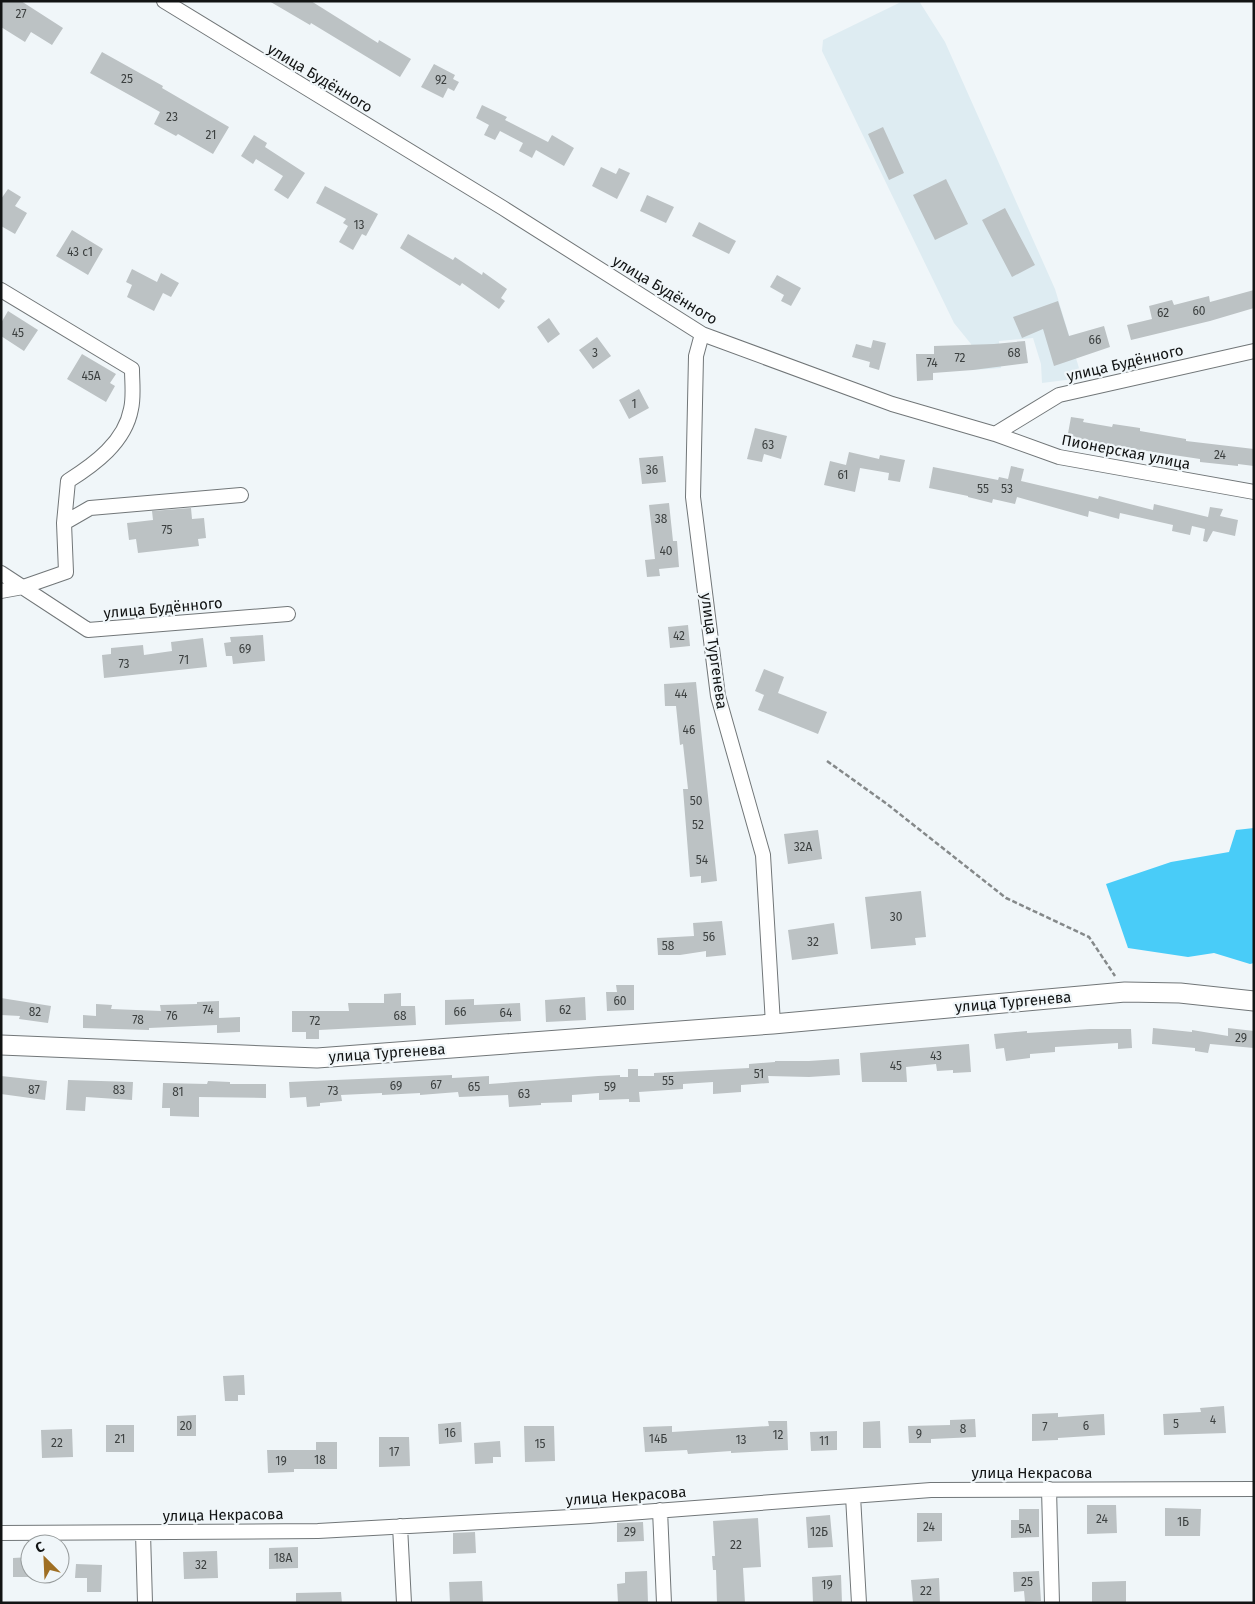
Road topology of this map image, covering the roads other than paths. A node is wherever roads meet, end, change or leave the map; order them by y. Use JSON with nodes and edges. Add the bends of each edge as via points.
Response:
{"nodes":[{"id":1,"x":164,"y":1,"type":"edge"},
{"id":2,"x":1,"y":290,"type":"edge"},
{"id":3,"x":702,"y":334,"type":"junction"},
{"id":4,"x":1254,"y":351,"type":"edge"},
{"id":5,"x":995,"y":434,"type":"junction"},
{"id":6,"x":1254,"y":492,"type":"edge"},
{"id":7,"x":241,"y":495,"type":"dead end"},
{"id":8,"x":64,"y":523,"type":"junction"},
{"id":9,"x":1,"y":573,"type":"edge"},
{"id":10,"x":23,"y":586,"type":"junction"},
{"id":11,"x":1,"y":591,"type":"edge"},
{"id":12,"x":288,"y":614,"type":"dead end"},
{"id":13,"x":1254,"y":1001,"type":"edge"},
{"id":14,"x":773,"y":1024,"type":"junction"},
{"id":15,"x":1,"y":1044,"type":"edge"},
{"id":16,"x":1049,"y":1489,"type":"junction"},
{"id":17,"x":1254,"y":1489,"type":"edge"},
{"id":18,"x":853,"y":1496,"type":"junction"},
{"id":19,"x":660,"y":1510,"type":"junction"},
{"id":20,"x":400,"y":1526,"type":"junction"},
{"id":21,"x":1,"y":1533,"type":"edge"},
{"id":22,"x":143,"y":1533,"type":"junction"},
{"id":23,"x":145,"y":1603,"type":"edge"},
{"id":24,"x":404,"y":1603,"type":"edge"},
{"id":25,"x":664,"y":1603,"type":"edge"},
{"id":26,"x":859,"y":1603,"type":"edge"},
{"id":27,"x":1052,"y":1603,"type":"edge"}],
"edges":[{"from":1,"to":3,"type":"street","name":"улица Будённого"},
{"from":2,"to":8,"type":"street","via":[[132,369],[131,409],[119,438],[93,466],[68,481]]},
{"from":3,"to":5,"type":"street","name":"улица Будённого","via":[[892,404]]},
{"from":3,"to":14,"type":"street","name":"улица Тургенева","via":[[696,356],[693,497],[718,696],[763,855]]},
{"from":4,"to":5,"type":"street","name":"улица Будённого","via":[[1060,395]]},
{"from":5,"to":6,"type":"street","name":"Пионерская улица","via":[[1059,456]]},
{"from":7,"to":8,"type":"street","via":[[90,508]]},
{"from":8,"to":10,"type":"street","via":[[66,572]]},
{"from":9,"to":10,"type":"street","name":"улица Будённого"},
{"from":10,"to":11,"type":"street"},
{"from":10,"to":12,"type":"street","name":"улица Будённого","via":[[88,630]]},
{"from":13,"to":14,"type":"street","name":"улица Тургенева","via":[[1180,993],[1125,992]]},
{"from":14,"to":15,"type":"street","name":"улица Тургенева","via":[[317,1058]]},
{"from":16,"to":17,"type":"street","name":"улица Некрасова"},
{"from":16,"to":18,"type":"street","name":"улица Некрасова","via":[[931,1490]]},
{"from":16,"to":27,"type":"street"},
{"from":18,"to":19,"type":"street","name":"улица Некрасова"},
{"from":18,"to":26,"type":"street"},
{"from":19,"to":20,"type":"street","name":"улица Некрасова"},
{"from":19,"to":25,"type":"street"},
{"from":20,"to":22,"type":"street","name":"улица Некрасова","via":[[318,1531]]},
{"from":20,"to":24,"type":"street"},
{"from":21,"to":22,"type":"street","name":"улица Некрасова"},
{"from":22,"to":23,"type":"street"}]}
